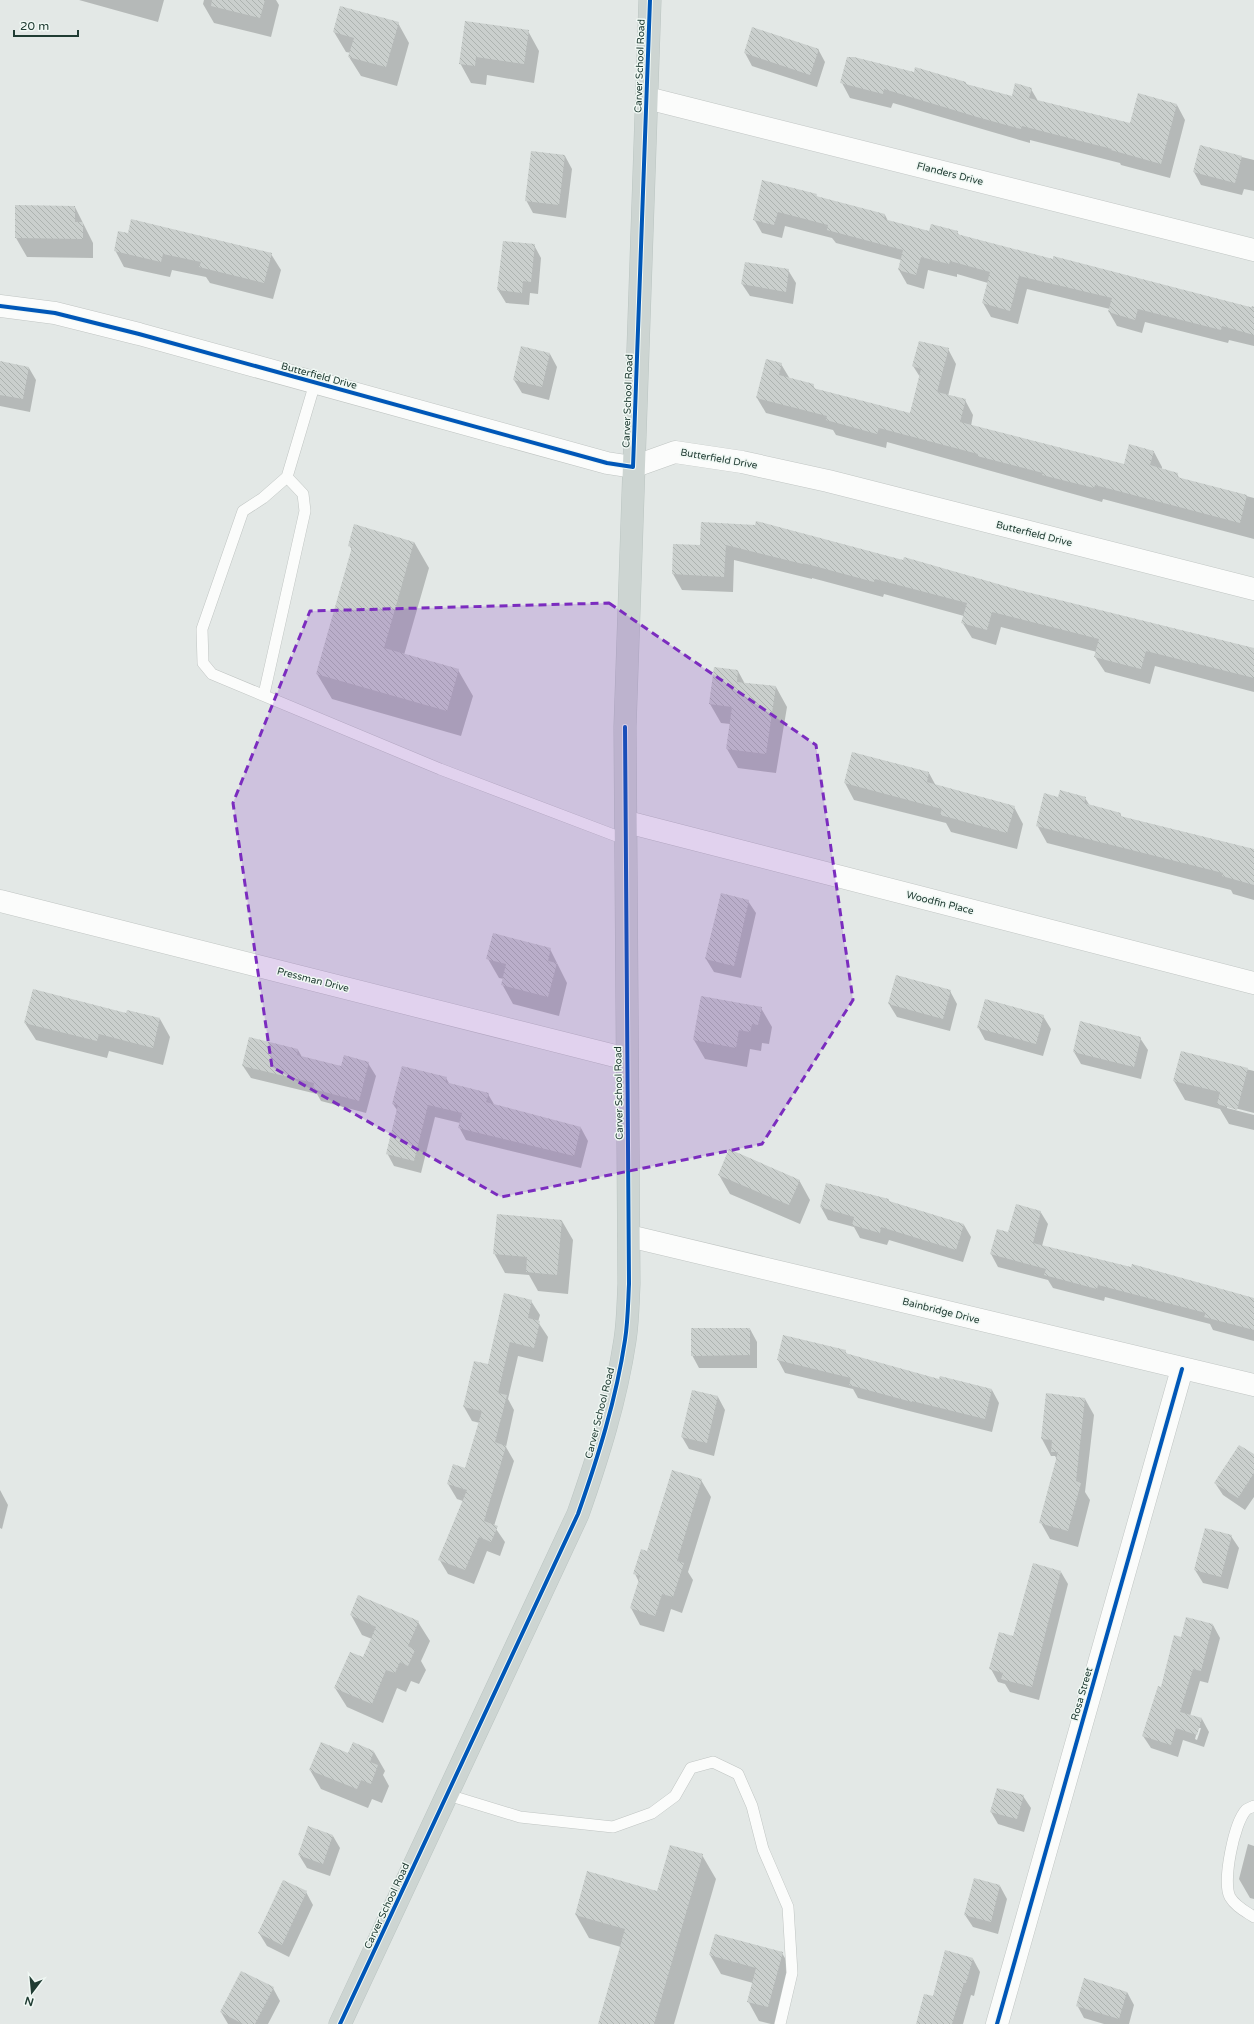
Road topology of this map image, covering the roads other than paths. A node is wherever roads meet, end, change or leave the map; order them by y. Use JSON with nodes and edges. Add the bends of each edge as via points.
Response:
{"nodes":[{"id":1,"x":650,"y":0,"type":"edge"},
{"id":2,"x":647,"y":98,"type":"junction"},
{"id":3,"x":1254,"y":250,"type":"edge"},
{"id":4,"x":0,"y":306,"type":"edge"},
{"id":5,"x":315,"y":383,"type":"junction"},
{"id":6,"x":633,"y":468,"type":"junction"},
{"id":7,"x":287,"y":477,"type":"junction"},
{"id":8,"x":1254,"y":589,"type":"edge"},
{"id":9,"x":264,"y":694,"type":"junction"},
{"id":10,"x":627,"y":831,"type":"junction"},
{"id":11,"x":0,"y":901,"type":"edge"},
{"id":12,"x":1254,"y":983,"type":"edge"},
{"id":13,"x":627,"y":1059,"type":"junction"},
{"id":14,"x":629,"y":1236,"type":"junction"},
{"id":15,"x":1182,"y":1369,"type":"junction"},
{"id":16,"x":1254,"y":1385,"type":"edge"},
{"id":17,"x":448,"y":1795,"type":"junction"},
{"id":18,"x":1254,"y":1806,"type":"edge"},
{"id":19,"x":1254,"y":1917,"type":"edge"},
{"id":20,"x":340,"y":2024,"type":"edge"},
{"id":21,"x":780,"y":2024,"type":"edge"},
{"id":22,"x":997,"y":2024,"type":"edge"}],
"edges":[{"from":1,"to":2,"type":"main road","name":"Carver School Road"},
{"from":2,"to":3,"type":"street","name":"Flanders Drive"},
{"from":2,"to":6,"type":"main road","name":"Carver School Road"},
{"from":4,"to":5,"type":"street","name":"Butterfield Drive","via":[[55,313]]},
{"from":5,"to":6,"type":"street","name":"Butterfield Drive"},
{"from":5,"to":7,"type":"lane"},
{"from":6,"to":8,"type":"street","name":"Butterfield Drive","via":[[675,452],[742,462],[835,483]]},
{"from":6,"to":10,"type":"main road","name":"Carver School Road","via":[[625,727]]},
{"from":7,"to":9,"type":"lane","via":[[303,494],[305,511]]},
{"from":7,"to":9,"type":"lane","via":[[243,511],[202,629],[203,663],[212,674]]},
{"from":9,"to":10,"type":"lane","via":[[440,769]]},
{"from":10,"to":12,"type":"street","name":"Woodfin Place"},
{"from":10,"to":13,"type":"main road","name":"Carver School Road"},
{"from":11,"to":13,"type":"street","name":"Pressman Drive"},
{"from":13,"to":14,"type":"main road","name":"Carver School Road"},
{"from":14,"to":15,"type":"street","name":"Bainbridge Drive"},
{"from":14,"to":17,"type":"main road","name":"Carver School Road","via":[[625,1338],[602,1446],[578,1514]]},
{"from":15,"to":16,"type":"street","name":"Bainbridge Drive"},
{"from":15,"to":22,"type":"street","name":"Rosa Street"},
{"from":17,"to":20,"type":"main road","name":"Carver School Road"},
{"from":17,"to":21,"type":"lane","via":[[520,1817],[613,1827],[652,1813],[674,1796],[691,1768],[713,1762],[738,1774],[752,1806],[763,1849],[788,1908],[792,1973]]},
{"from":18,"to":19,"type":"lane","via":[[1246,1810],[1235,1835],[1226,1886],[1230,1897],[1239,1908]]}]}
